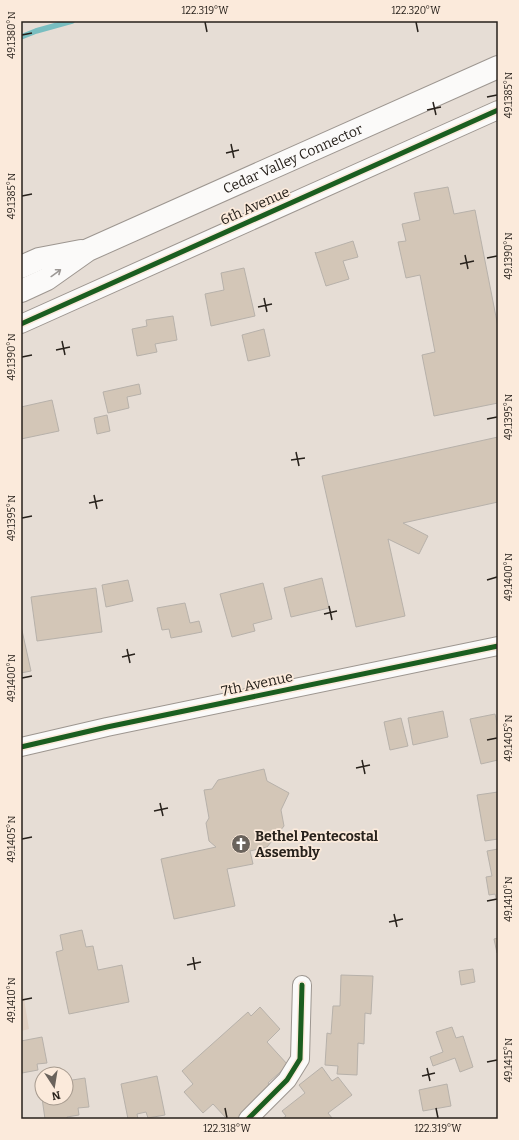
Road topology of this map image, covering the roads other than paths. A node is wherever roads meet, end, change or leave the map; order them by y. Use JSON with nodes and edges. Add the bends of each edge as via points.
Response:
{"nodes":[{"id":1,"x":498,"y":67,"type":"edge"},
{"id":2,"x":498,"y":110,"type":"edge"},
{"id":3,"x":88,"y":250,"type":"junction"},
{"id":4,"x":21,"y":267,"type":"edge"},
{"id":5,"x":21,"y":291,"type":"edge"},
{"id":6,"x":21,"y":324,"type":"edge"},
{"id":7,"x":498,"y":646,"type":"edge"},
{"id":8,"x":21,"y":747,"type":"edge"},
{"id":9,"x":302,"y":985,"type":"dead end"},
{"id":10,"x":248,"y":1119,"type":"edge"}],
"edges":[{"from":1,"to":3,"type":"main road","name":"Cedar Valley Connector"},
{"from":2,"to":6,"type":"street","name":"6th Avenue"},
{"from":3,"to":4,"type":"main road","name":"Cedar Valley Connector","via":[[39,259]]},
{"from":5,"to":3,"type":"main road","name":"Cedar Valley Connector","one_way":true,"via":[[47,279]]},
{"from":7,"to":8,"type":"street","name":"7th Avenue"},
{"from":9,"to":10,"type":"street","via":[[300,1059],[287,1080]]}]}
